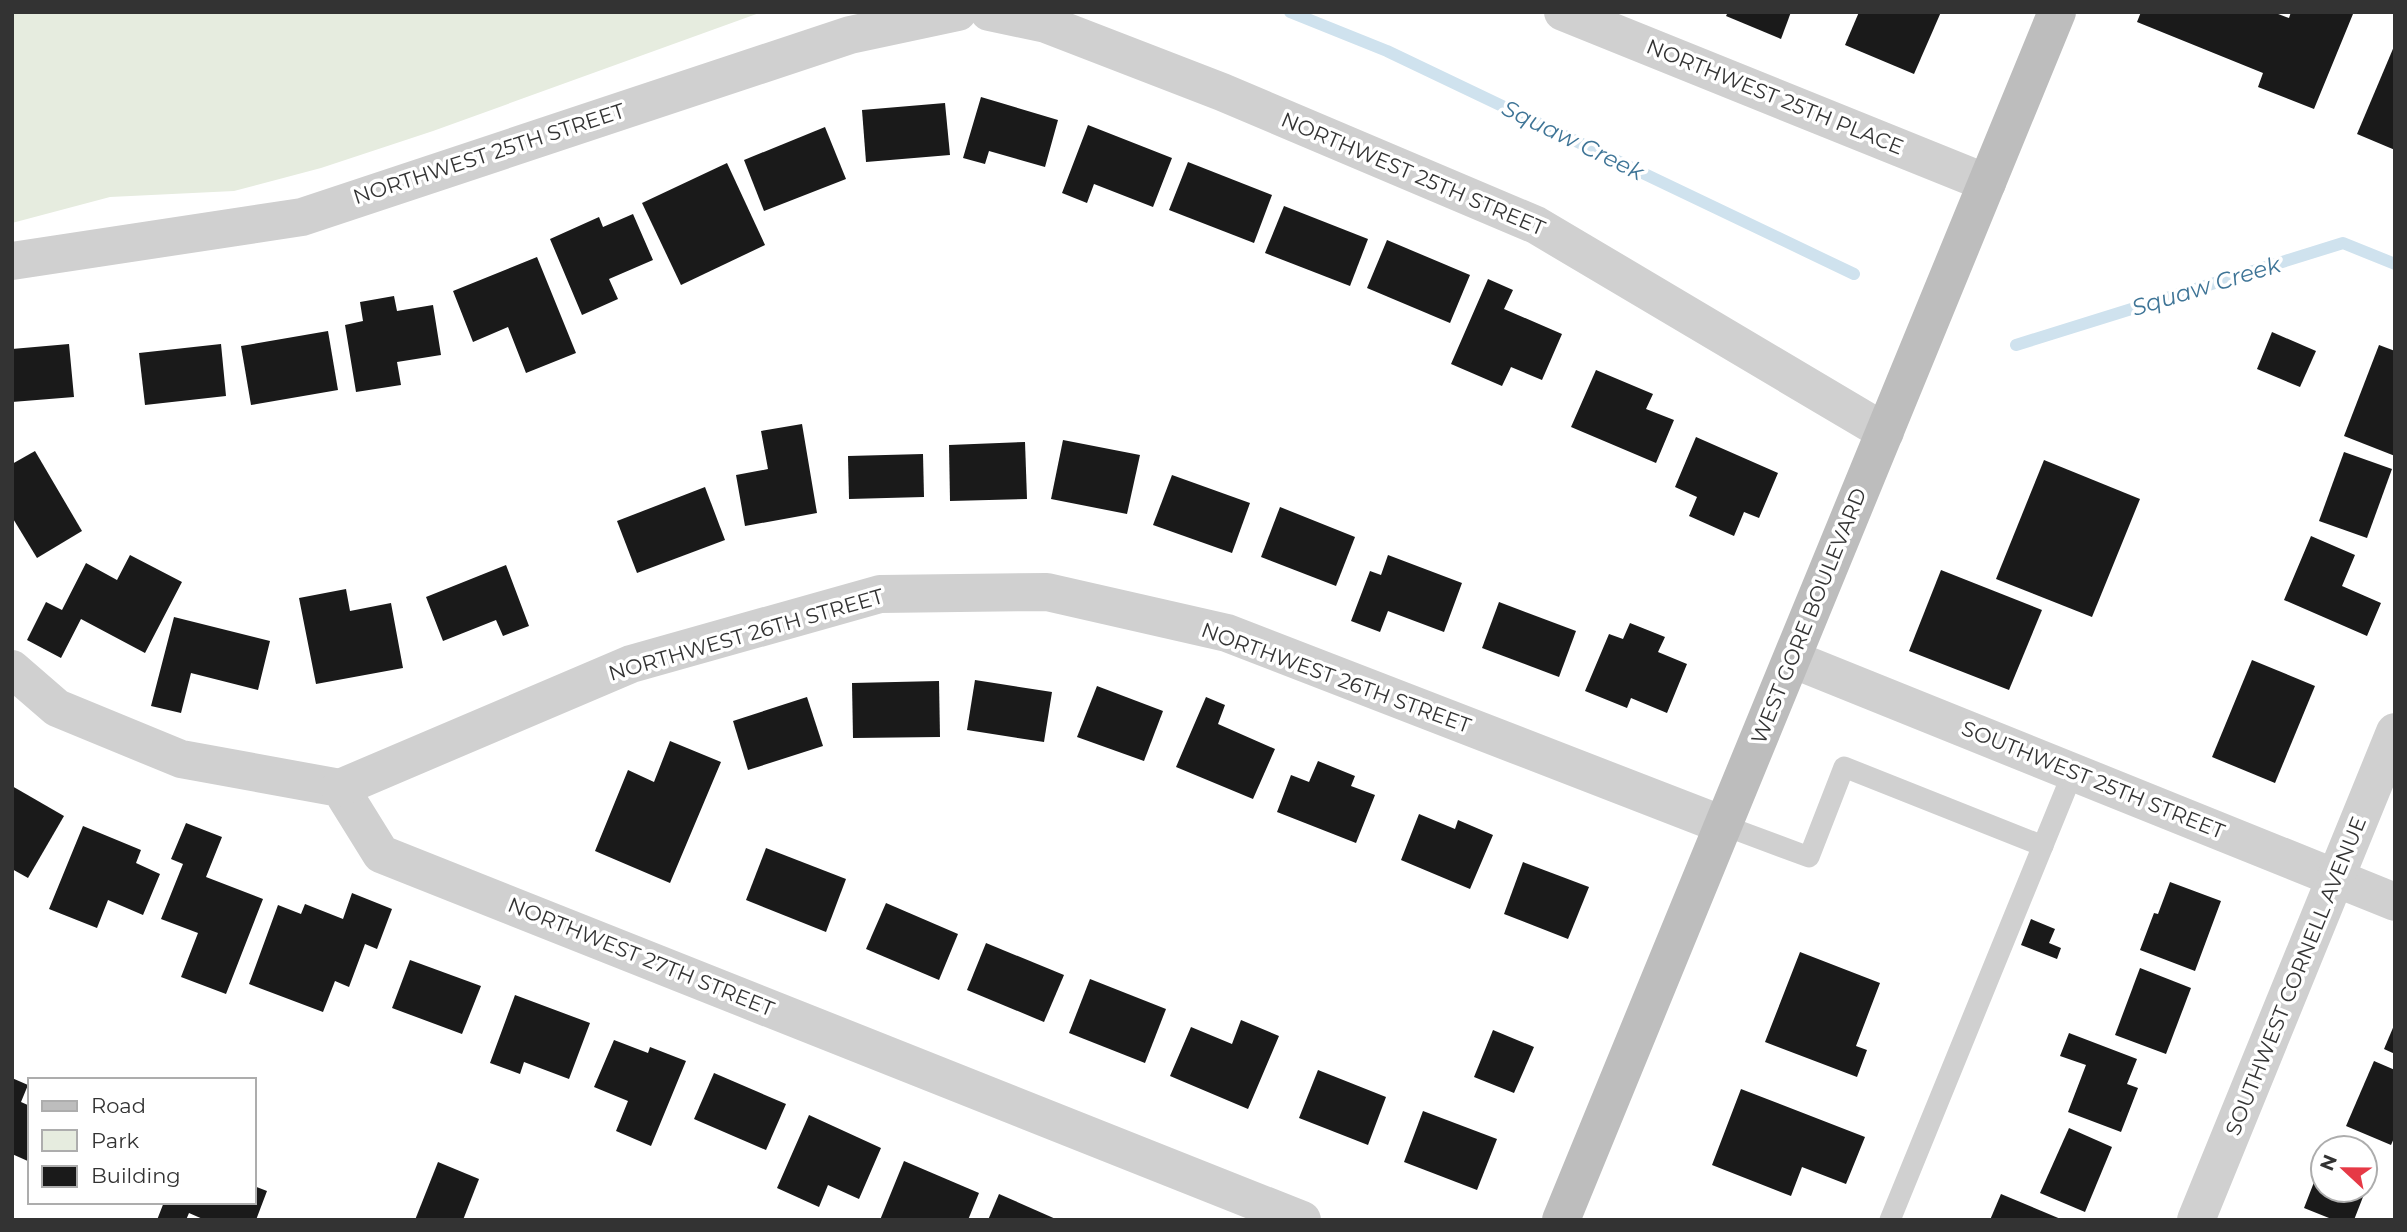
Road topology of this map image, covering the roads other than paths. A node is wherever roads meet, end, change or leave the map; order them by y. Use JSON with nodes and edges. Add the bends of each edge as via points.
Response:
{"nodes":[{"id":1,"x":958,"y":12,"type":"edge"},
{"id":2,"x":989,"y":12,"type":"edge"},
{"id":3,"x":1563,"y":12,"type":"edge"},
{"id":4,"x":2057,"y":12,"type":"edge"},
{"id":5,"x":1987,"y":183,"type":"junction"},
{"id":6,"x":12,"y":261,"type":"edge"},
{"id":7,"x":1885,"y":432,"type":"junction"},
{"id":8,"x":1792,"y":659,"type":"junction"},
{"id":9,"x":12,"y":669,"type":"edge"},
{"id":10,"x":2395,"y":732,"type":"edge"},
{"id":11,"x":2073,"y":772,"type":"junction"},
{"id":12,"x":340,"y":788,"type":"junction"},
{"id":13,"x":1723,"y":825,"type":"junction"},
{"id":14,"x":2043,"y":846,"type":"junction"},
{"id":15,"x":2335,"y":878,"type":"junction"},
{"id":16,"x":2395,"y":902,"type":"edge"},
{"id":17,"x":1302,"y":1220,"type":"edge"},
{"id":18,"x":1561,"y":1220,"type":"edge"},
{"id":19,"x":1890,"y":1220,"type":"edge"},
{"id":20,"x":2196,"y":1220,"type":"edge"}],
"edges":[{"from":1,"to":6,"type":"street","name":"NORTHWEST 25TH STREET","via":[[850,35],[303,217]]},
{"from":2,"to":7,"type":"street","name":"NORTHWEST 25TH STREET","via":[[1046,24],[1209,87],[1536,225]]},
{"from":3,"to":5,"type":"street","name":"NORTHWEST 25TH PLACE"},
{"from":4,"to":5,"type":"main road","name":"WEST GORE BOULEVARD"},
{"from":5,"to":7,"type":"main road","name":"WEST GORE BOULEVARD"},
{"from":7,"to":8,"type":"main road","name":"WEST GORE BOULEVARD"},
{"from":8,"to":11,"type":"street","name":"SOUTHWEST 25TH STREET"},
{"from":8,"to":13,"type":"main road","name":"WEST GORE BOULEVARD"},
{"from":9,"to":12,"type":"street","via":[[57,708],[181,759]]},
{"from":10,"to":15,"type":"street","name":"SOUTHWEST CORNELL AVENUE"},
{"from":11,"to":14,"type":"lane"},
{"from":11,"to":15,"type":"street","name":"SOUTHWEST 25TH STREET"},
{"from":12,"to":13,"type":"street","name":"NORTHWEST 26TH STREET","via":[[631,664],[880,594],[1047,592],[1227,634]]},
{"from":12,"to":17,"type":"street","name":"NORTHWEST 27TH STREET","via":[[381,854]]},
{"from":13,"to":14,"type":"lane","via":[[1809,857],[1844,767]]},
{"from":13,"to":18,"type":"main road","name":"WEST GORE BOULEVARD"},
{"from":14,"to":19,"type":"lane"},
{"from":15,"to":16,"type":"street","name":"SOUTHWEST 25TH STREET"},
{"from":15,"to":20,"type":"street","name":"SOUTHWEST CORNELL AVENUE"}]}
